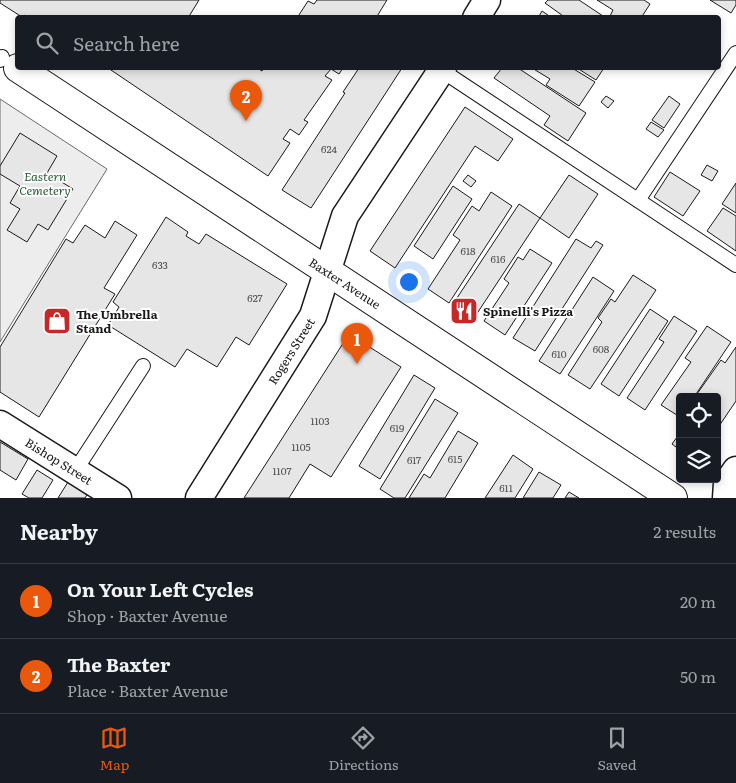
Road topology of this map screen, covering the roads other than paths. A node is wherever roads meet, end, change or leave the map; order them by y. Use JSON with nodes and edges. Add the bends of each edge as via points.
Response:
{"nodes":[{"id":1,"x":488,"y":0,"type":"edge"},
{"id":2,"x":478,"y":15,"type":"edge"},
{"id":3,"x":736,"y":53,"type":"edge"},
{"id":4,"x":22,"y":70,"type":"edge"},
{"id":5,"x":441,"y":70,"type":"edge"},
{"id":6,"x":443,"y":70,"type":"edge"},
{"id":7,"x":638,"y":200,"type":"junction"},
{"id":8,"x":736,"y":265,"type":"edge"},
{"id":9,"x":326,"y":270,"type":"junction"},
{"id":10,"x":143,"y":366,"type":"dead end"},
{"id":11,"x":0,"y":424,"type":"edge"},
{"id":12,"x":736,"y":470,"type":"edge"},
{"id":13,"x":75,"y":471,"type":"junction"},
{"id":14,"x":118,"y":498,"type":"edge"},
{"id":15,"x":199,"y":498,"type":"edge"},
{"id":16,"x":673,"y":498,"type":"edge"},
{"id":17,"x":726,"y":498,"type":"edge"}],
"edges":[{"from":1,"to":2,"type":"street"},
{"from":3,"to":7,"type":"lane"},
{"from":4,"to":9,"type":"main road","name":"Baxter Avenue"},
{"from":5,"to":9,"type":"street","name":"Rogers Street","via":[[345,216]]},
{"from":6,"to":7,"type":"lane"},
{"from":7,"to":8,"type":"lane"},
{"from":9,"to":15,"type":"street","name":"Rogers Street","via":[[313,316]]},
{"from":9,"to":16,"type":"main road","name":"Baxter Avenue"},
{"from":10,"to":13,"type":"lane"},
{"from":11,"to":13,"type":"street","name":"Bishop Street"},
{"from":12,"to":17,"type":"street","via":[[728,483]]},
{"from":13,"to":14,"type":"street","name":"Bishop Street"}]}
